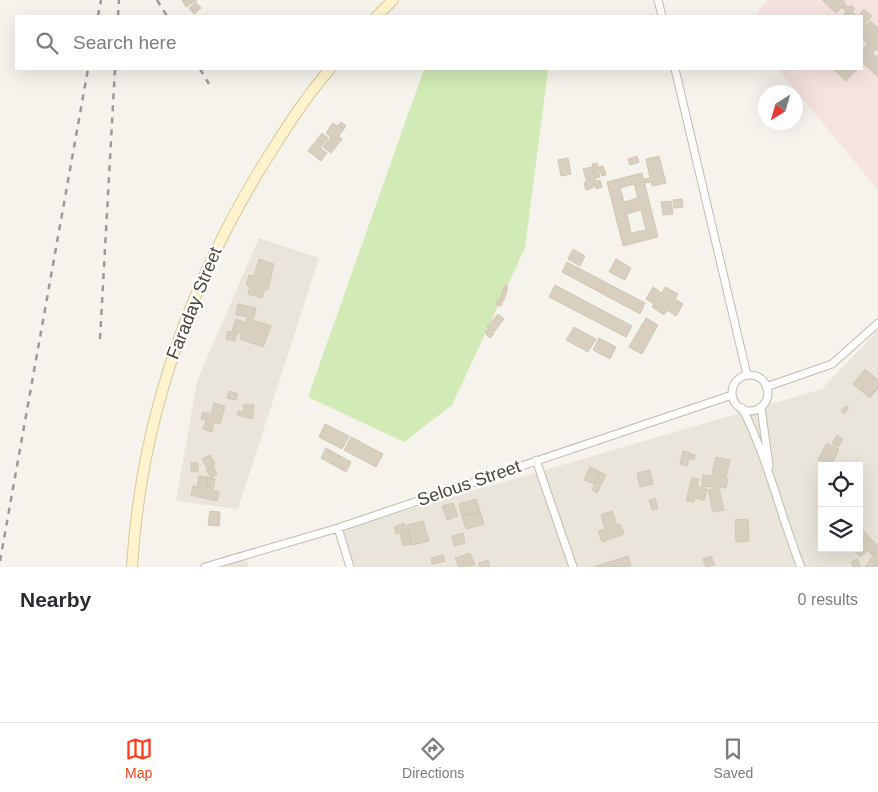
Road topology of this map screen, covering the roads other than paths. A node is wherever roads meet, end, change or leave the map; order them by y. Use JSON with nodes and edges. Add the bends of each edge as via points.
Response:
{"nodes":[{"id":1,"x":393,"y":0,"type":"edge"},
{"id":2,"x":658,"y":0,"type":"edge"},
{"id":3,"x":378,"y":15,"type":"edge"},
{"id":4,"x":662,"y":15,"type":"edge"},
{"id":5,"x":329,"y":70,"type":"edge"},
{"id":6,"x":675,"y":70,"type":"edge"},
{"id":7,"x":878,"y":323,"type":"edge"},
{"id":8,"x":871,"y":330,"type":"junction"},
{"id":9,"x":878,"y":337,"type":"edge"},
{"id":10,"x":747,"y":375,"type":"junction"},
{"id":11,"x":766,"y":387,"type":"junction"},
{"id":12,"x":732,"y":395,"type":"junction"},
{"id":13,"x":761,"y":407,"type":"junction"},
{"id":14,"x":742,"y":408,"type":"junction"},
{"id":15,"x":536,"y":460,"type":"junction"},
{"id":16,"x":770,"y":478,"type":"junction"},
{"id":17,"x":338,"y":528,"type":"junction"},
{"id":18,"x":132,"y":567,"type":"edge"},
{"id":19,"x":205,"y":567,"type":"edge"},
{"id":20,"x":350,"y":567,"type":"edge"},
{"id":21,"x":573,"y":567,"type":"edge"},
{"id":22,"x":801,"y":567,"type":"edge"}],
"edges":[{"from":1,"to":3,"type":"street"},
{"from":2,"to":4,"type":"street"},
{"from":5,"to":18,"type":"street","name":"Faraday Street","via":[[297,111],[248,188],[209,261],[182,326],[147,452]]},
{"from":6,"to":10,"type":"street"},
{"from":7,"to":8,"type":"street"},
{"from":8,"to":9,"type":"street"},
{"from":8,"to":11,"type":"street","via":[[832,364]]},
{"from":10,"to":11,"type":"street","via":[[758,377]]},
{"from":10,"to":12,"type":"street","via":[[737,380]]},
{"from":11,"to":13,"type":"street","via":[[767,396]]},
{"from":12,"to":14,"type":"street"},
{"from":12,"to":15,"type":"street","name":"Selous Street"},
{"from":13,"to":14,"type":"street"},
{"from":13,"to":16,"type":"street"},
{"from":14,"to":16,"type":"street"},
{"from":15,"to":17,"type":"street","name":"Selous Street"},
{"from":15,"to":21,"type":"street"},
{"from":16,"to":22,"type":"street"},
{"from":17,"to":19,"type":"street","name":"Selous Street"},
{"from":17,"to":20,"type":"street"}]}
